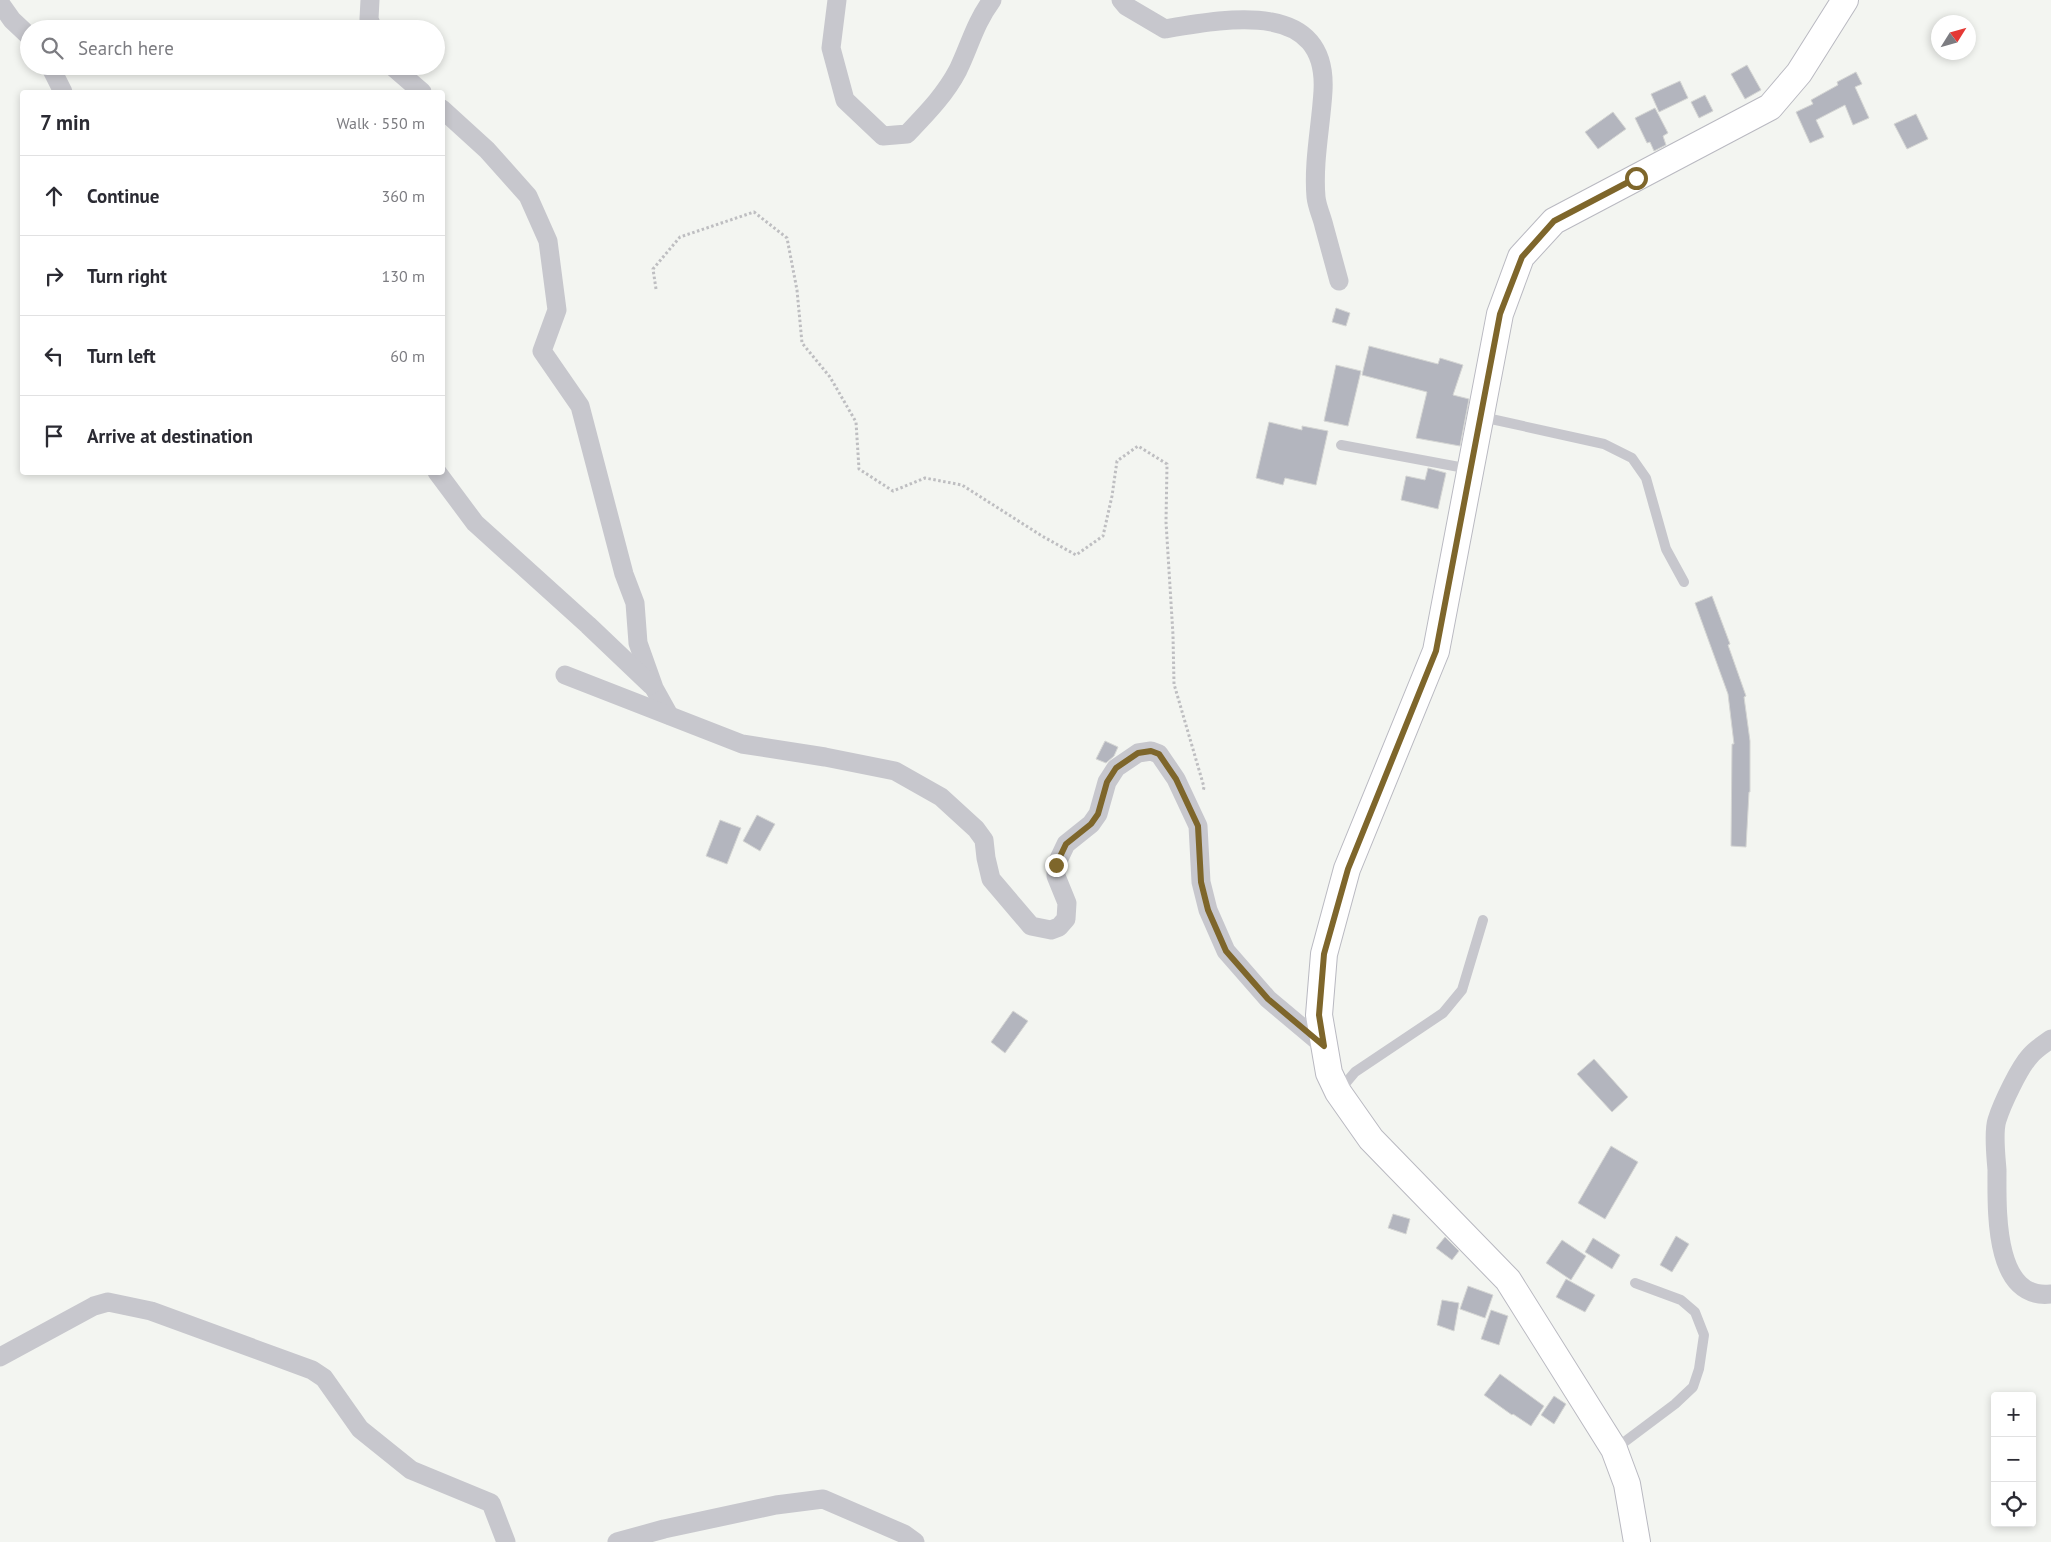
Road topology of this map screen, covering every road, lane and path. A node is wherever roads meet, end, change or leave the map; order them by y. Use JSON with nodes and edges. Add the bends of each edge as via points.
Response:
{"nodes":[{"id":1,"x":370,"y":0,"type":"edge"},
{"id":2,"x":837,"y":0,"type":"edge"},
{"id":3,"x":992,"y":0,"type":"edge"},
{"id":4,"x":1121,"y":0,"type":"edge"},
{"id":5,"x":1845,"y":0,"type":"edge"},
{"id":6,"x":0,"y":3,"type":"edge"},
{"id":7,"x":368,"y":20,"type":"edge"},
{"id":8,"x":20,"y":28,"type":"edge"},
{"id":9,"x":54,"y":75,"type":"edge"},
{"id":10,"x":402,"y":75,"type":"edge"},
{"id":11,"x":62,"y":90,"type":"edge"},
{"id":12,"x":420,"y":90,"type":"edge"},
{"id":13,"x":445,"y":112,"type":"edge"},
{"id":14,"x":1340,"y":281,"type":"dead end"},
{"id":15,"x":656,"y":289,"type":"dead end"},
{"id":16,"x":1482,"y":417,"type":"junction"},
{"id":17,"x":1341,"y":445,"type":"dead end"},
{"id":18,"x":1471,"y":469,"type":"junction"},
{"id":19,"x":439,"y":475,"type":"edge"},
{"id":20,"x":1684,"y":582,"type":"dead end"},
{"id":21,"x":565,"y":675,"type":"dead end"},
{"id":22,"x":654,"y":688,"type":"junction"},
{"id":23,"x":669,"y":715,"type":"junction"},
{"id":24,"x":1203,"y":796,"type":"dead end"},
{"id":25,"x":1483,"y":920,"type":"dead end"},
{"id":26,"x":2051,"y":1039,"type":"edge"},
{"id":27,"x":1324,"y":1046,"type":"junction"},
{"id":28,"x":1338,"y":1092,"type":"junction"},
{"id":29,"x":1634,"y":1283,"type":"dead end"},
{"id":30,"x":2051,"y":1294,"type":"edge"},
{"id":31,"x":0,"y":1356,"type":"edge"},
{"id":32,"x":1614,"y":1449,"type":"junction"},
{"id":33,"x":506,"y":1542,"type":"edge"},
{"id":34,"x":617,"y":1542,"type":"edge"},
{"id":35,"x":916,"y":1542,"type":"edge"},
{"id":36,"x":1637,"y":1542,"type":"edge"}],
"edges":[{"from":1,"to":7,"type":"street"},
{"from":2,"to":3,"type":"street","via":[[831,48],[845,100],[883,136],[907,134],[940,98],[958,70],[980,16]]},
{"from":4,"to":14,"type":"street","via":[[1165,29],[1243,16],[1276,16],[1304,29],[1320,52],[1323,88],[1316,198]]},
{"from":5,"to":16,"type":"main road","via":[[1798,73],[1770,107],[1554,221],[1522,257],[1500,314]]},
{"from":6,"to":8,"type":"street"},
{"from":9,"to":11,"type":"street"},
{"from":10,"to":12,"type":"street"},
{"from":13,"to":22,"type":"street","via":[[487,150],[528,196],[548,241],[557,310],[542,350],[580,406],[624,574],[635,603],[638,643]]},
{"from":15,"to":24,"type":"path","via":[[653,268],[680,237],[754,212],[786,238],[797,290],[802,343],[830,377],[856,422],[859,469],[894,491],[926,478],[962,485],[1076,555],[1103,536],[1117,461],[1138,446],[1167,464],[1166,522],[1174,684],[1204,787]]},
{"from":16,"to":18,"type":"main road"},
{"from":16,"to":20,"type":"lane","via":[[1604,444],[1632,458],[1646,478],[1666,549]]},
{"from":17,"to":18,"type":"lane"},
{"from":18,"to":27,"type":"main road","via":[[1436,651],[1348,869],[1324,954],[1319,1015]]},
{"from":19,"to":22,"type":"street","via":[[475,524]]},
{"from":21,"to":23,"type":"street"},
{"from":22,"to":23,"type":"street"},
{"from":23,"to":27,"type":"street","via":[[742,744],[895,771],[941,798],[976,829],[984,840],[991,879],[1031,926],[1051,930],[1066,919],[1066,903],[1056,876],[1056,865],[1066,844],[1091,824],[1098,814],[1107,782],[1116,768],[1138,753],[1151,751],[1159,754],[1176,779],[1198,826],[1201,882],[1208,910],[1226,951],[1268,999]]},
{"from":25,"to":28,"type":"lane","via":[[1462,990],[1450,1005],[1443,1013],[1355,1072]]},
{"from":26,"to":30,"type":"street","via":[[2030,1056],[2016,1077],[1996,1122],[1997,1213],[2006,1264],[2014,1280],[2028,1291]]},
{"from":27,"to":28,"type":"main road","via":[[1329,1073]]},
{"from":28,"to":32,"type":"main road","via":[[1371,1139],[1508,1280]]},
{"from":29,"to":32,"type":"lane","via":[[1681,1300],[1695,1312],[1704,1335],[1693,1388]]},
{"from":31,"to":33,"type":"street","via":[[94,1306],[108,1302],[160,1314],[312,1370],[324,1378],[360,1429],[411,1470],[491,1503]]},
{"from":32,"to":36,"type":"main road","via":[[1627,1484]]},
{"from":34,"to":35,"type":"street","via":[[748,1511],[823,1499]]}]}
